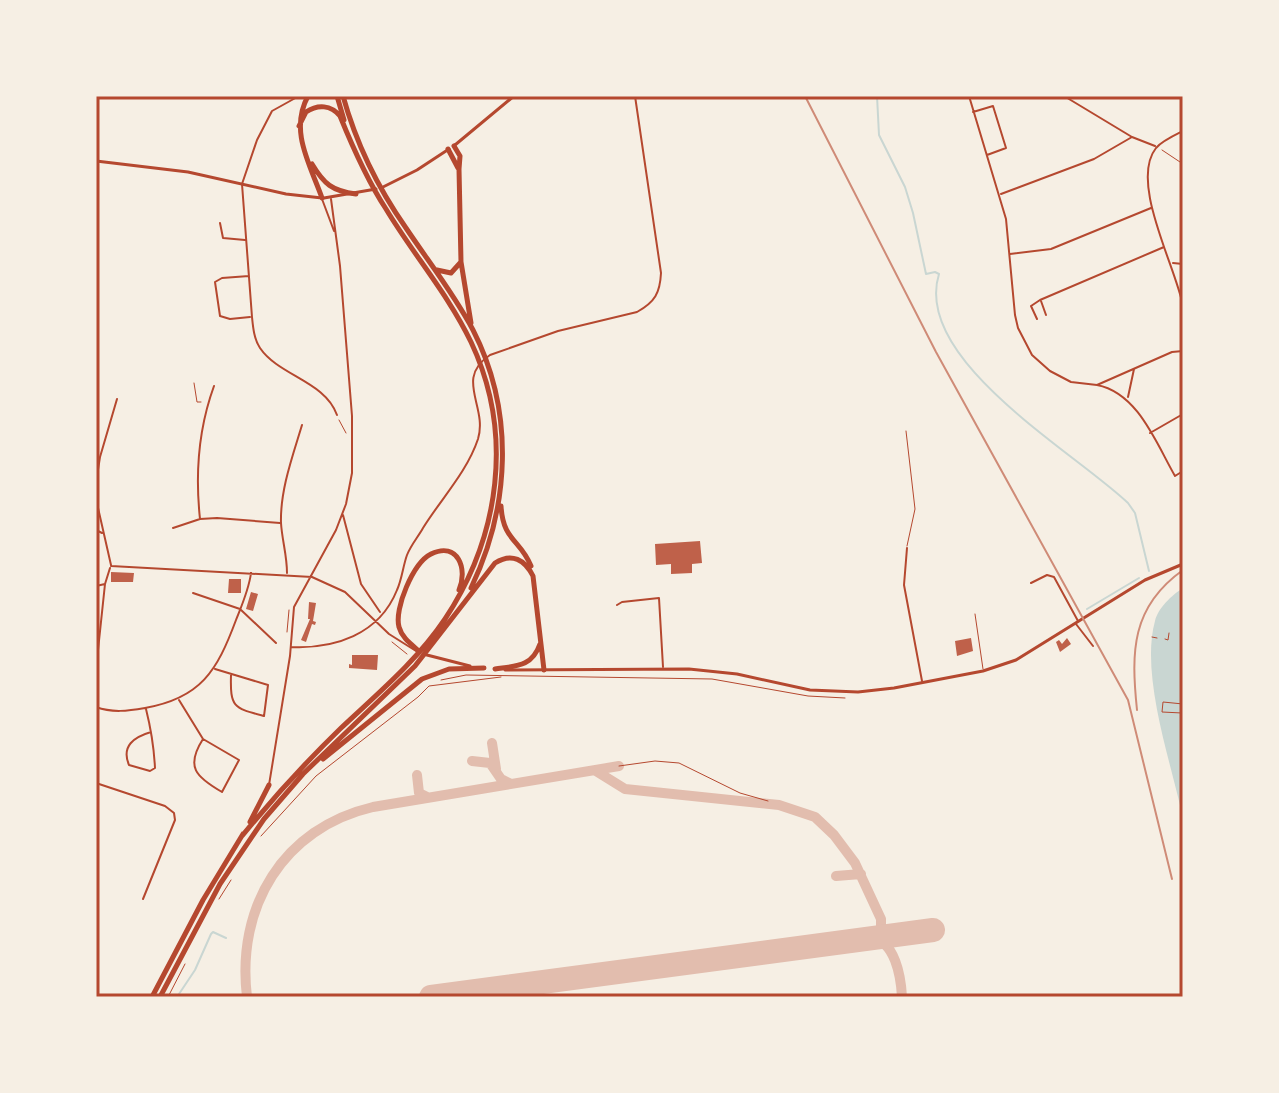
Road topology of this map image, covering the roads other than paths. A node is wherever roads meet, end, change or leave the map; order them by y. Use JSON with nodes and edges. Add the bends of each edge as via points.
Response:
{"nodes":[{"id":1,"x":299,"y":96,"type":"edge"},
{"id":2,"x":308,"y":96,"type":"edge"},
{"id":3,"x":337,"y":96,"type":"edge"},
{"id":4,"x":343,"y":96,"type":"edge"},
{"id":5,"x":514,"y":96,"type":"edge"},
{"id":6,"x":635,"y":96,"type":"edge"},
{"id":7,"x":969,"y":96,"type":"edge"},
{"id":8,"x":1064,"y":96,"type":"edge"},
{"id":9,"x":973,"y":112,"type":"junction"},
{"id":10,"x":299,"y":126,"type":"junction"},
{"id":11,"x":1183,"y":131,"type":"edge"},
{"id":12,"x":1132,"y":137,"type":"junction"},
{"id":13,"x":1156,"y":147,"type":"junction"},
{"id":14,"x":451,"y":148,"type":"junction"},
{"id":15,"x":305,"y":153,"type":"junction"},
{"id":16,"x":986,"y":156,"type":"junction"},
{"id":17,"x":96,"y":161,"type":"edge"},
{"id":18,"x":360,"y":162,"type":"junction"},
{"id":19,"x":242,"y":184,"type":"junction"},
{"id":20,"x":324,"y":184,"type":"junction"},
{"id":21,"x":359,"y":194,"type":"junction"},
{"id":22,"x":1000,"y":194,"type":"junction"},
{"id":23,"x":322,"y":198,"type":"junction"},
{"id":24,"x":331,"y":198,"type":"junction"},
{"id":25,"x":1153,"y":207,"type":"junction"},
{"id":26,"x":220,"y":223,"type":"dead end"},
{"id":27,"x":336,"y":234,"type":"junction"},
{"id":28,"x":246,"y":240,"type":"junction"},
{"id":29,"x":1165,"y":247,"type":"junction"},
{"id":30,"x":1009,"y":254,"type":"junction"},
{"id":31,"x":461,"y":262,"type":"junction"},
{"id":32,"x":1171,"y":263,"type":"junction"},
{"id":33,"x":1183,"y":264,"type":"edge"},
{"id":34,"x":433,"y":266,"type":"junction"},
{"id":35,"x":249,"y":276,"type":"junction"},
{"id":36,"x":1040,"y":300,"type":"junction"},
{"id":37,"x":1183,"y":306,"type":"edge"},
{"id":38,"x":1046,"y":315,"type":"dead end"},
{"id":39,"x":252,"y":317,"type":"junction"},
{"id":40,"x":1037,"y":319,"type":"dead end"},
{"id":41,"x":472,"y":328,"type":"junction"},
{"id":42,"x":1183,"y":351,"type":"edge"},
{"id":43,"x":481,"y":357,"type":"junction"},
{"id":44,"x":1134,"y":369,"type":"junction"},
{"id":45,"x":1097,"y":385,"type":"junction"},
{"id":46,"x":214,"y":386,"type":"dead end"},
{"id":47,"x":117,"y":399,"type":"dead end"},
{"id":48,"x":1128,"y":399,"type":"junction"},
{"id":49,"x":1183,"y":414,"type":"edge"},
{"id":50,"x":337,"y":415,"type":"road end"},
{"id":51,"x":302,"y":425,"type":"dead end"},
{"id":52,"x":906,"y":431,"type":"dead end"},
{"id":53,"x":1150,"y":433,"type":"junction"},
{"id":54,"x":1183,"y":471,"type":"edge"},
{"id":55,"x":96,"y":482,"type":"edge"},
{"id":56,"x":500,"y":498,"type":"junction"},
{"id":57,"x":96,"y":499,"type":"edge"},
{"id":58,"x":97,"y":510,"type":"edge"},
{"id":59,"x":342,"y":514,"type":"junction"},
{"id":60,"x":200,"y":519,"type":"junction"},
{"id":61,"x":281,"y":523,"type":"junction"},
{"id":62,"x":173,"y":528,"type":"dead end"},
{"id":63,"x":96,"y":530,"type":"edge"},
{"id":64,"x":104,"y":534,"type":"junction"},
{"id":65,"x":907,"y":548,"type":"joint"},
{"id":66,"x":1183,"y":564,"type":"edge"},
{"id":67,"x":111,"y":566,"type":"junction"},
{"id":68,"x":251,"y":573,"type":"junction"},
{"id":69,"x":286,"y":574,"type":"junction"},
{"id":70,"x":533,"y":576,"type":"junction"},
{"id":71,"x":312,"y":577,"type":"junction"},
{"id":72,"x":1031,"y":583,"type":"dead end"},
{"id":73,"x":105,"y":584,"type":"junction"},
{"id":74,"x":96,"y":586,"type":"edge"},
{"id":75,"x":193,"y":593,"type":"dead end"},
{"id":76,"x":457,"y":599,"type":"junction"},
{"id":77,"x":465,"y":600,"type":"junction"},
{"id":78,"x":617,"y":605,"type":"dead end"},
{"id":79,"x":240,"y":609,"type":"junction"},
{"id":80,"x":382,"y":614,"type":"junction"},
{"id":81,"x":975,"y":614,"type":"dead end"},
{"id":82,"x":375,"y":621,"type":"junction"},
{"id":83,"x":1077,"y":622,"type":"junction"},
{"id":84,"x":98,"y":642,"type":"edge"},
{"id":85,"x":276,"y":643,"type":"dead end"},
{"id":86,"x":540,"y":643,"type":"junction"},
{"id":87,"x":428,"y":645,"type":"junction"},
{"id":88,"x":1093,"y":646,"type":"dead end"},
{"id":89,"x":291,"y":647,"type":"junction"},
{"id":90,"x":423,"y":654,"type":"junction"},
{"id":91,"x":411,"y":664,"type":"junction"},
{"id":92,"x":484,"y":668,"type":"junction"},
{"id":93,"x":663,"y":668,"type":"junction"},
{"id":94,"x":96,"y":669,"type":"edge"},
{"id":95,"x":214,"y":669,"type":"junction"},
{"id":96,"x":495,"y":669,"type":"junction"},
{"id":97,"x":544,"y":670,"type":"junction"},
{"id":98,"x":983,"y":671,"type":"junction"},
{"id":99,"x":231,"y":675,"type":"junction"},
{"id":100,"x":922,"y":682,"type":"junction"},
{"id":101,"x":178,"y":699,"type":"junction"},
{"id":102,"x":96,"y":707,"type":"edge"},
{"id":103,"x":146,"y":708,"type":"junction"},
{"id":104,"x":151,"y":732,"type":"junction"},
{"id":105,"x":203,"y":739,"type":"junction"},
{"id":106,"x":314,"y":764,"type":"junction"},
{"id":107,"x":619,"y":766,"type":"dead end"},
{"id":108,"x":96,"y":783,"type":"edge"},
{"id":109,"x":269,"y":785,"type":"joint"},
{"id":110,"x":768,"y":801,"type":"dead end"},
{"id":111,"x":242,"y":836,"type":"junction"},
{"id":112,"x":143,"y":899,"type":"dead end"},
{"id":113,"x":152,"y":997,"type":"edge"},
{"id":114,"x":160,"y":997,"type":"edge"}],
"edges":[{"from":1,"to":19,"type":"street","via":[[272,111]]},
{"from":2,"to":10,"type":"highway"},
{"from":3,"to":18,"type":"highway"},
{"from":4,"to":34,"type":"highway","via":[[378,183]]},
{"from":5,"to":14,"type":"street"},
{"from":6,"to":80,"type":"street","via":[[661,273],[658,295],[637,312],[531,340],[490,355],[477,366],[473,389],[480,428],[473,452],[408,552],[397,591]]},
{"from":7,"to":9,"type":"street"},
{"from":8,"to":12,"type":"street"},
{"from":9,"to":16,"type":"street"},
{"from":9,"to":16,"type":"street","via":[[993,106],[1007,146]]},
{"from":10,"to":15,"type":"highway"},
{"from":10,"to":18,"type":"highway","via":[[312,108],[335,110]]},
{"from":11,"to":13,"type":"street"},
{"from":12,"to":13,"type":"street"},
{"from":12,"to":22,"type":"street","via":[[1094,159]]},
{"from":13,"to":25,"type":"street","via":[[1147,176]]},
{"from":14,"to":21,"type":"street","via":[[391,183]]},
{"from":14,"to":31,"type":"highway","via":[[460,156]]},
{"from":15,"to":20,"type":"highway"},
{"from":15,"to":23,"type":"highway"},
{"from":16,"to":22,"type":"street"},
{"from":17,"to":19,"type":"street"},
{"from":18,"to":43,"type":"highway"},
{"from":19,"to":23,"type":"street"},
{"from":19,"to":28,"type":"street"},
{"from":20,"to":21,"type":"highway"},
{"from":20,"to":23,"type":"highway"},
{"from":21,"to":24,"type":"street"},
{"from":22,"to":30,"type":"street"},
{"from":23,"to":24,"type":"street"},
{"from":23,"to":27,"type":"street"},
{"from":24,"to":27,"type":"street"},
{"from":25,"to":29,"type":"street"},
{"from":25,"to":30,"type":"street","via":[[1051,249]]},
{"from":26,"to":28,"type":"street","via":[[223,238]]},
{"from":27,"to":59,"type":"street","via":[[353,445]]},
{"from":28,"to":35,"type":"street"},
{"from":29,"to":32,"type":"street"},
{"from":29,"to":36,"type":"street"},
{"from":30,"to":45,"type":"street","via":[[1025,345],[1065,380]]},
{"from":31,"to":34,"type":"highway","via":[[448,274]]},
{"from":31,"to":41,"type":"highway"},
{"from":32,"to":33,"type":"street"},
{"from":32,"to":37,"type":"street"},
{"from":34,"to":41,"type":"highway"},
{"from":35,"to":39,"type":"street"},
{"from":35,"to":39,"type":"street","via":[[215,282],[220,316]]},
{"from":36,"to":38,"type":"street"},
{"from":36,"to":40,"type":"street","via":[[1031,306]]},
{"from":39,"to":50,"type":"street","via":[[260,348],[324,395]]},
{"from":41,"to":43,"type":"highway"},
{"from":42,"to":44,"type":"street"},
{"from":43,"to":56,"type":"highway","via":[[487,362],[503,439]]},
{"from":43,"to":76,"type":"highway","via":[[495,426],[495,487],[482,547]]},
{"from":44,"to":45,"type":"street"},
{"from":44,"to":48,"type":"street"},
{"from":45,"to":48,"type":"street"},
{"from":46,"to":60,"type":"street","via":[[196,470]]},
{"from":47,"to":55,"type":"street"},
{"from":48,"to":53,"type":"street"},
{"from":49,"to":53,"type":"street"},
{"from":51,"to":61,"type":"street"},
{"from":52,"to":65,"type":"lane","via":[[915,509]]},
{"from":53,"to":54,"type":"street","via":[[1175,476]]},
{"from":56,"to":70,"type":"highway","via":[[502,525],[527,557]]},
{"from":56,"to":77,"type":"highway","via":[[488,550]]},
{"from":57,"to":58,"type":"street"},
{"from":58,"to":64,"type":"street"},
{"from":59,"to":71,"type":"street"},
{"from":59,"to":80,"type":"street","via":[[361,584]]},
{"from":60,"to":61,"type":"street"},
{"from":60,"to":62,"type":"street"},
{"from":61,"to":69,"type":"street"},
{"from":63,"to":64,"type":"street"},
{"from":64,"to":67,"type":"street"},
{"from":65,"to":100,"type":"street","via":[[904,585]]},
{"from":66,"to":83,"type":"street","via":[[1145,580]]},
{"from":67,"to":68,"type":"street"},
{"from":67,"to":73,"type":"street"},
{"from":68,"to":69,"type":"street"},
{"from":68,"to":79,"type":"street"},
{"from":69,"to":71,"type":"street"},
{"from":70,"to":77,"type":"highway","via":[[520,560],[502,559]]},
{"from":70,"to":86,"type":"highway"},
{"from":71,"to":82,"type":"street","via":[[345,592]]},
{"from":71,"to":89,"type":"street","via":[[294,607]]},
{"from":72,"to":83,"type":"street","via":[[1054,577]]},
{"from":73,"to":74,"type":"street"},
{"from":73,"to":84,"type":"street"},
{"from":75,"to":79,"type":"street"},
{"from":76,"to":87,"type":"highway"},
{"from":76,"to":90,"type":"highway","via":[[463,578],[460,561],[445,552],[427,557],[407,588],[398,619],[405,638]]},
{"from":77,"to":87,"type":"highway"},
{"from":78,"to":93,"type":"street","via":[[659,598]]},
{"from":79,"to":85,"type":"street"},
{"from":79,"to":95,"type":"street"},
{"from":80,"to":82,"type":"street"},
{"from":81,"to":98,"type":"lane"},
{"from":82,"to":89,"type":"street","via":[[341,642]]},
{"from":82,"to":90,"type":"street"},
{"from":83,"to":88,"type":"street"},
{"from":83,"to":98,"type":"street","via":[[1016,660]]},
{"from":84,"to":94,"type":"street"},
{"from":86,"to":96,"type":"highway","via":[[527,663]]},
{"from":86,"to":97,"type":"highway"},
{"from":87,"to":91,"type":"highway"},
{"from":89,"to":109,"type":"street"},
{"from":90,"to":92,"type":"street"},
{"from":91,"to":106,"type":"highway"},
{"from":91,"to":111,"type":"highway","via":[[297,771]]},
{"from":92,"to":96,"type":"street"},
{"from":92,"to":106,"type":"highway","via":[[429,676]]},
{"from":93,"to":97,"type":"street"},
{"from":93,"to":100,"type":"street","via":[[737,674],[848,695]]},
{"from":95,"to":99,"type":"street"},
{"from":95,"to":101,"type":"street"},
{"from":96,"to":97,"type":"street"},
{"from":98,"to":100,"type":"street"},
{"from":99,"to":99,"type":"street","via":[[268,685],[264,716],[233,705]]},
{"from":101,"to":103,"type":"street"},
{"from":101,"to":105,"type":"street"},
{"from":102,"to":103,"type":"street"},
{"from":103,"to":104,"type":"street"},
{"from":104,"to":104,"type":"street","via":[[153,771],[129,765],[130,743]]},
{"from":105,"to":105,"type":"street","via":[[239,760],[224,791],[194,768]]},
{"from":106,"to":114,"type":"highway","via":[[240,852]]},
{"from":107,"to":110,"type":"lane","via":[[671,761]]},
{"from":108,"to":112,"type":"street","via":[[174,813]]},
{"from":109,"to":111,"type":"highway"},
{"from":111,"to":113,"type":"highway"}]}
